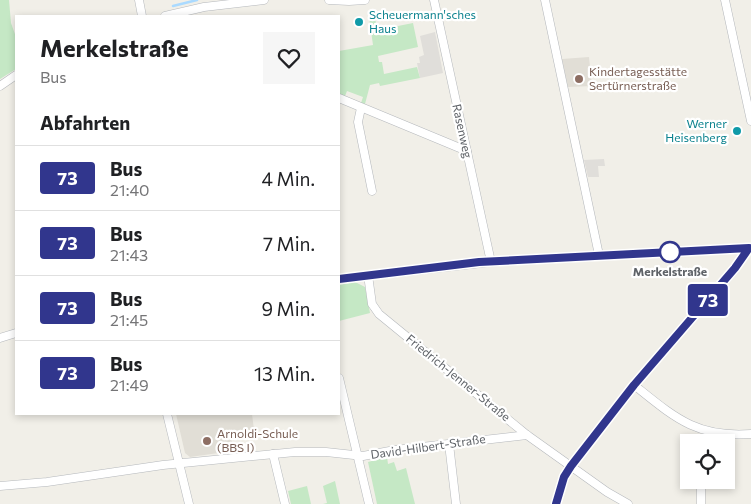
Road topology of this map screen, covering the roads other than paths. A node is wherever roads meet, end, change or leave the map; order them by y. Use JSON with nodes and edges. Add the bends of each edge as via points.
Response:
{"nodes":[{"id":1,"x":139,"y":0,"type":"edge"},
{"id":2,"x":264,"y":0,"type":"edge"},
{"id":3,"x":329,"y":0,"type":"edge"},
{"id":4,"x":365,"y":0,"type":"edge"},
{"id":5,"x":434,"y":0,"type":"edge"},
{"id":6,"x":545,"y":0,"type":"edge"},
{"id":7,"x":725,"y":0,"type":"edge"},
{"id":8,"x":142,"y":15,"type":"edge"},
{"id":9,"x":170,"y":15,"type":"edge"},
{"id":10,"x":15,"y":76,"type":"edge"},
{"id":11,"x":0,"y":86,"type":"edge"},
{"id":12,"x":340,"y":98,"type":"edge"},
{"id":13,"x":361,"y":108,"type":"junction"},
{"id":14,"x":751,"y":121,"type":"edge"},
{"id":15,"x":467,"y":151,"type":"junction"},
{"id":16,"x":372,"y":191,"type":"dead end"},
{"id":17,"x":750,"y":248,"type":"edge"},
{"id":18,"x":599,"y":256,"type":"junction"},
{"id":19,"x":491,"y":262,"type":"junction"},
{"id":20,"x":368,"y":275,"type":"junction"},
{"id":21,"x":340,"y":279,"type":"edge"},
{"id":22,"x":15,"y":333,"type":"edge"},
{"id":23,"x":0,"y":338,"type":"edge"},
{"id":24,"x":340,"y":382,"type":"edge"},
{"id":25,"x":634,"y":385,"type":"junction"},
{"id":26,"x":166,"y":415,"type":"edge"},
{"id":27,"x":711,"y":433,"type":"joint"},
{"id":28,"x":751,"y":434,"type":"edge"},
{"id":29,"x":527,"y":435,"type":"junction"},
{"id":30,"x":449,"y":444,"type":"junction"},
{"id":31,"x":273,"y":454,"type":"junction"},
{"id":32,"x":358,"y":456,"type":"junction"},
{"id":33,"x":179,"y":464,"type":"junction"},
{"id":34,"x":571,"y":466,"type":"junction"},
{"id":35,"x":0,"y":486,"type":"edge"},
{"id":36,"x":701,"y":489,"type":"edge"},
{"id":37,"x":189,"y":504,"type":"edge"},
{"id":38,"x":285,"y":504,"type":"edge"},
{"id":39,"x":370,"y":504,"type":"edge"},
{"id":40,"x":456,"y":504,"type":"edge"},
{"id":41,"x":556,"y":504,"type":"edge"},
{"id":42,"x":628,"y":504,"type":"edge"},
{"id":43,"x":701,"y":504,"type":"edge"}],
"edges":[{"from":1,"to":8,"type":"street"},
{"from":2,"to":9,"type":"street"},
{"from":3,"to":4,"type":"street"},
{"from":5,"to":15,"type":"street","name":"Rasenweg"},
{"from":6,"to":18,"type":"street"},
{"from":7,"to":14,"type":"street"},
{"from":10,"to":11,"type":"street"},
{"from":12,"to":13,"type":"street"},
{"from":13,"to":15,"type":"street"},
{"from":13,"to":16,"type":"street","via":[[358,122]]},
{"from":15,"to":19,"type":"street","name":"Rasenweg"},
{"from":17,"to":18,"type":"street"},
{"from":17,"to":25,"type":"street"},
{"from":18,"to":19,"type":"street"},
{"from":19,"to":20,"type":"street"},
{"from":20,"to":21,"type":"street"},
{"from":20,"to":29,"type":"street","name":"Friedrich-Jenner-Straße","via":[[372,304],[379,314]]},
{"from":22,"to":23,"type":"street"},
{"from":24,"to":32,"type":"street"},
{"from":25,"to":27,"type":"street","via":[[677,418]]},
{"from":25,"to":34,"type":"street"},
{"from":26,"to":33,"type":"street"},
{"from":27,"to":28,"type":"street"},
{"from":29,"to":30,"type":"street","name":"David-Hilbert-Straße"},
{"from":29,"to":34,"type":"street","name":"Friedrich-Jenner-Straße"},
{"from":30,"to":32,"type":"street","name":"David-Hilbert-Straße"},
{"from":30,"to":40,"type":"street"},
{"from":31,"to":32,"type":"street","name":"David-Hilbert-Straße","via":[[312,451]]},
{"from":31,"to":33,"type":"street","name":"David-Hilbert-Straße"},
{"from":31,"to":38,"type":"street"},
{"from":32,"to":39,"type":"street"},
{"from":33,"to":35,"type":"street","name":"David-Hilbert-Straße"},
{"from":33,"to":37,"type":"street"},
{"from":34,"to":41,"type":"street"},
{"from":34,"to":42,"type":"street","name":"Friedrich-Jenner-Straße"},
{"from":36,"to":43,"type":"street"}]}
